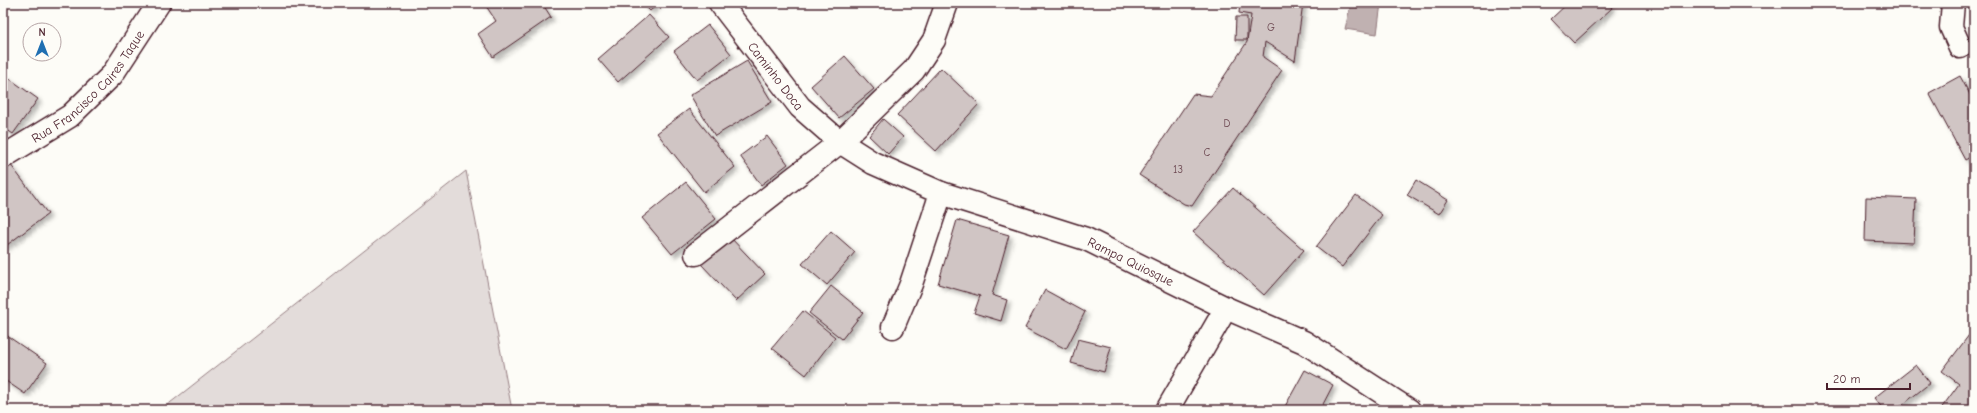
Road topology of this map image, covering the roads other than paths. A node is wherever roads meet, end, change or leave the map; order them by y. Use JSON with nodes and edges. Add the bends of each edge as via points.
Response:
{"nodes":[{"id":1,"x":159,"y":3,"type":"edge"},
{"id":2,"x":720,"y":3,"type":"edge"},
{"id":3,"x":947,"y":3,"type":"edge"},
{"id":4,"x":1953,"y":3,"type":"edge"},
{"id":5,"x":1960,"y":47,"type":"dead end"},
{"id":6,"x":840,"y":142,"type":"junction"},
{"id":7,"x":3,"y":157,"type":"edge"},
{"id":8,"x":941,"y":193,"type":"junction"},
{"id":9,"x":696,"y":254,"type":"dead end"},
{"id":10,"x":1226,"y":308,"type":"junction"},
{"id":11,"x":893,"y":327,"type":"dead end"},
{"id":12,"x":1166,"y":410,"type":"edge"},
{"id":13,"x":1409,"y":410,"type":"edge"}],
"edges":[{"from":1,"to":7,"type":"street","name":"Rua Francisco Caires Taque","via":[[112,74],[70,116]]},
{"from":2,"to":6,"type":"street","name":"Caminho Doca","via":[[800,107]]},
{"from":3,"to":6,"type":"street","via":[[934,40],[914,70]]},
{"from":4,"to":5,"type":"street","via":[[1951,27]]},
{"from":6,"to":8,"type":"street","name":"Rampa Quiosque","via":[[873,163]]},
{"from":6,"to":9,"type":"street"},
{"from":8,"to":10,"type":"street","name":"Rampa Quiosque","via":[[1086,239]]},
{"from":8,"to":11,"type":"street","via":[[911,284]]},
{"from":10,"to":12,"type":"street"},
{"from":10,"to":13,"type":"street","name":"Rampa Quiosque","via":[[1304,342]]}]}
